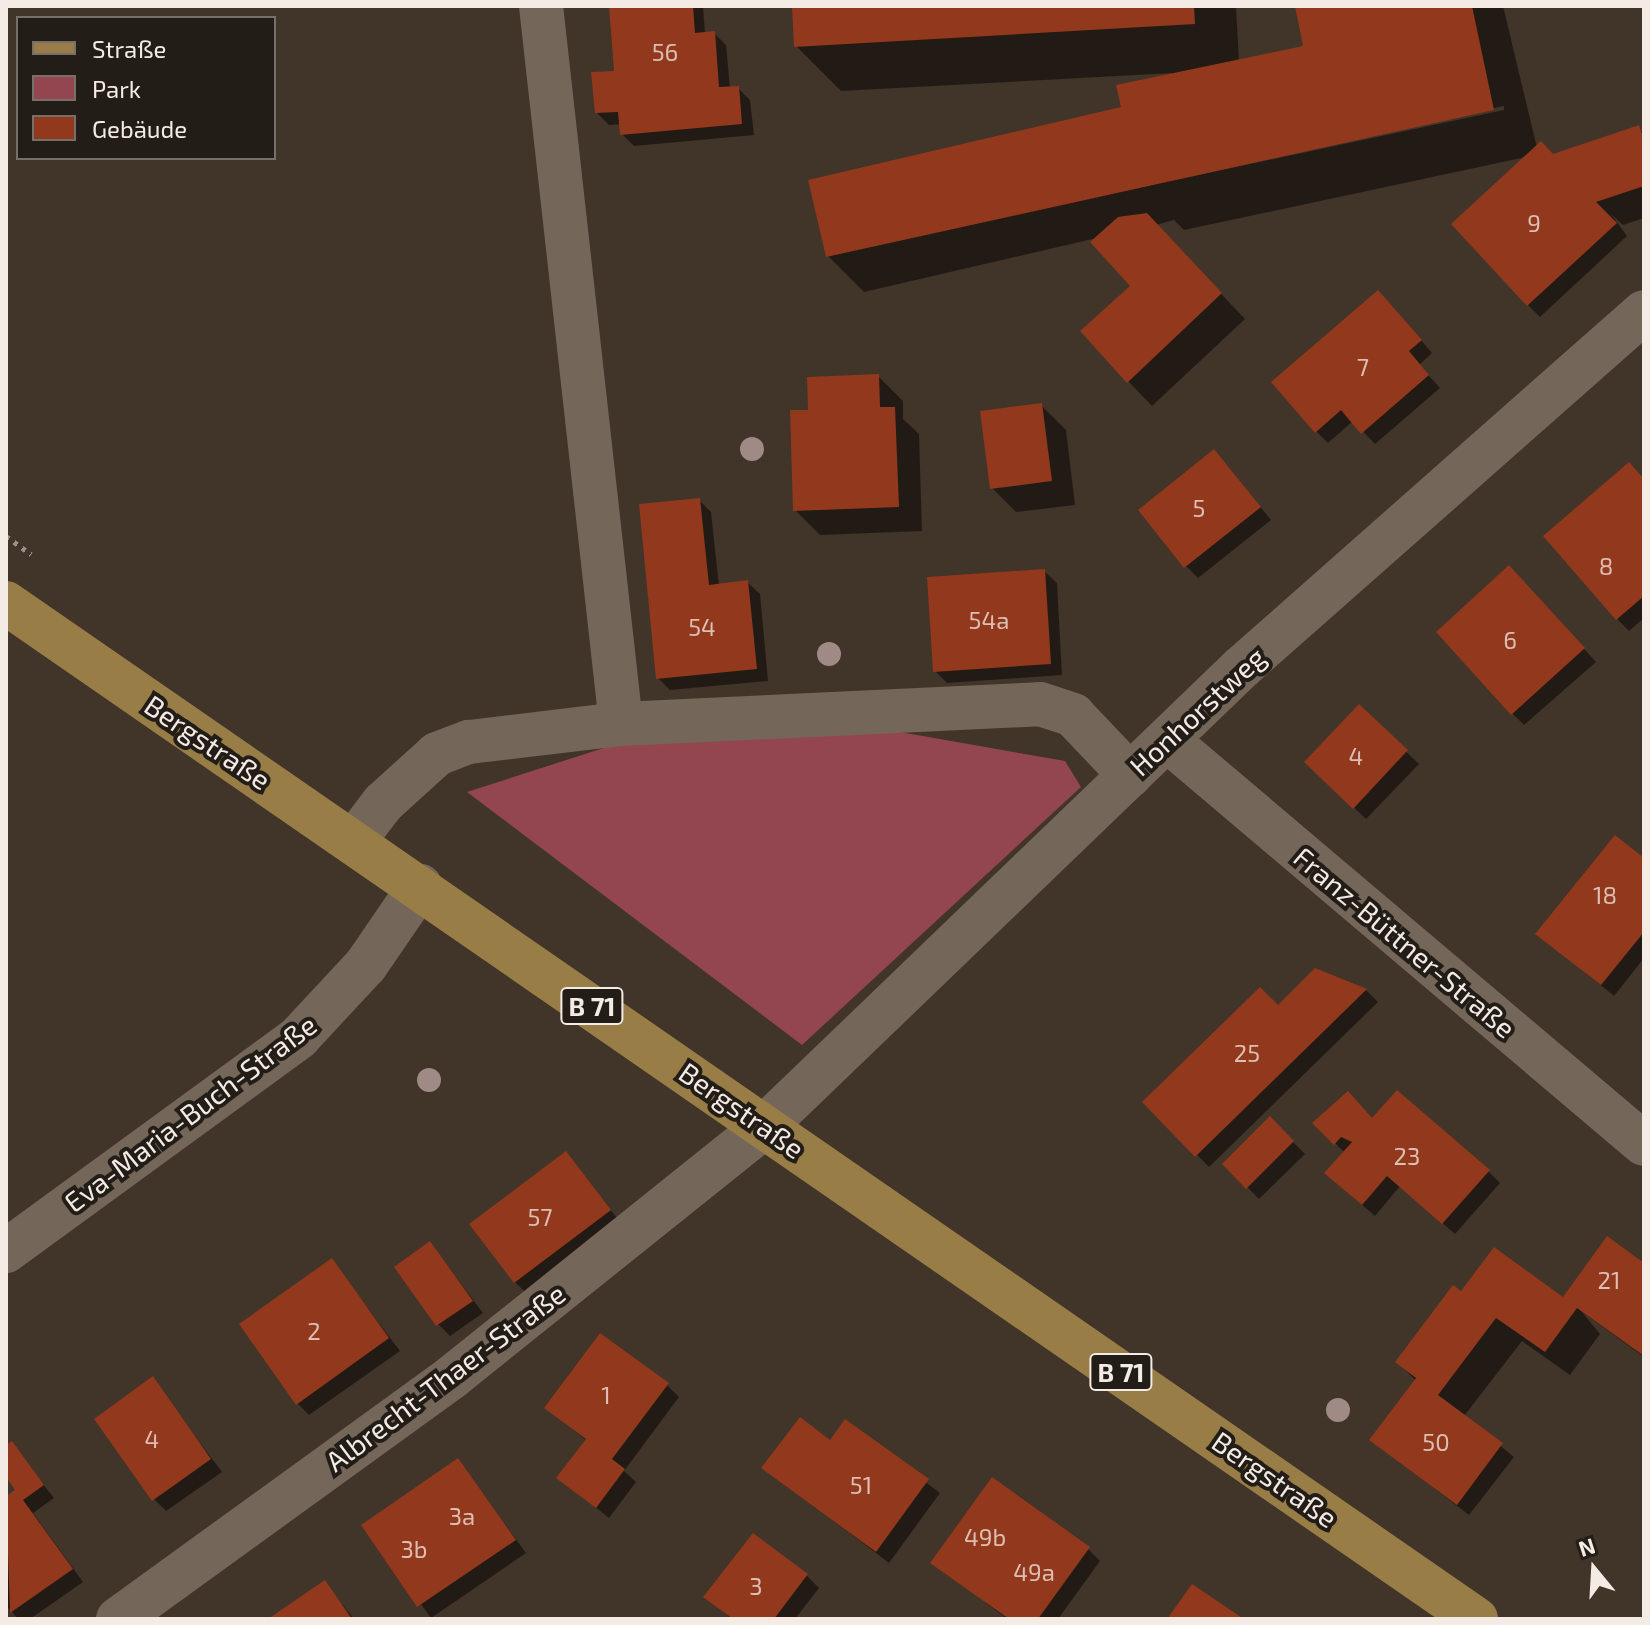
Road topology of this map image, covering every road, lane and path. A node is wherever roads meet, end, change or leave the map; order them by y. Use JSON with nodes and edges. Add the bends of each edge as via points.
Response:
{"nodes":[{"id":1,"x":541,"y":6,"type":"edge"},
{"id":2,"x":1644,"y":312,"type":"edge"},
{"id":3,"x":6,"y":603,"type":"edge"},
{"id":4,"x":621,"y":724,"type":"junction"},
{"id":5,"x":1167,"y":740,"type":"junction"},
{"id":6,"x":1130,"y":775,"type":"junction"},
{"id":7,"x":354,"y":841,"type":"junction"},
{"id":8,"x":420,"y":886,"type":"junction"},
{"id":9,"x":765,"y":1126,"type":"junction"},
{"id":10,"x":1644,"y":1144,"type":"edge"},
{"id":11,"x":6,"y":1251,"type":"edge"},
{"id":12,"x":118,"y":1619,"type":"edge"},
{"id":13,"x":1476,"y":1619,"type":"edge"}],
"edges":[{"from":1,"to":4,"type":"street"},
{"from":2,"to":5,"type":"street","name":"Honhorstweg"},
{"from":3,"to":7,"type":"main road","name":"Bergstraße","number":"B 71"},
{"from":4,"to":6,"type":"street","via":[[1040,704],[1073,715]]},
{"from":4,"to":7,"type":"street","via":[[469,742],[437,754],[383,803]]},
{"from":5,"to":6,"type":"street","name":"Honhorstweg"},
{"from":5,"to":10,"type":"street","name":"Franz-Büttner-Straße"},
{"from":6,"to":9,"type":"street","name":"Honhorstweg"},
{"from":7,"to":8,"type":"main road","name":"Bergstraße","number":"B 71"},
{"from":8,"to":9,"type":"main road","name":"Bergstraße","number":"B 71"},
{"from":8,"to":11,"type":"street","name":"Eva-Maria-Buch-Straße","via":[[366,965],[299,1037]]},
{"from":9,"to":12,"type":"street","name":"Albrecht-Thaer-Straße","via":[[452,1377]]},
{"from":9,"to":13,"type":"main road","name":"Bergstraße","number":"B 71"}]}
